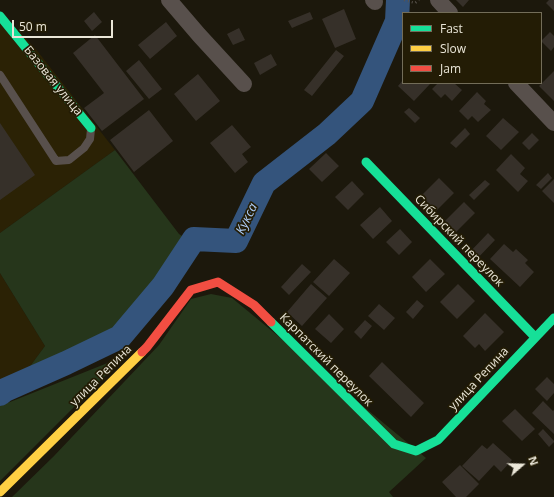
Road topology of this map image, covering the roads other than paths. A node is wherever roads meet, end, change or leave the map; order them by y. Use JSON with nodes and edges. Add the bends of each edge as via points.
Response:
{"nodes":[{"id":1,"x":169,"y":0,"type":"edge"},
{"id":2,"x":438,"y":0,"type":"edge"},
{"id":3,"x":449,"y":12,"type":"edge"},
{"id":4,"x":0,"y":16,"type":"edge"},
{"id":5,"x":0,"y":76,"type":"edge"},
{"id":6,"x":244,"y":84,"type":"dead end"},
{"id":7,"x":517,"y":84,"type":"edge"},
{"id":8,"x":554,"y":123,"type":"edge"},
{"id":9,"x":91,"y":128,"type":"joint"},
{"id":10,"x":366,"y":162,"type":"dead end"},
{"id":11,"x":218,"y":282,"type":"joint"},
{"id":12,"x":554,"y":318,"type":"edge"},
{"id":13,"x":535,"y":337,"type":"junction"},
{"id":14,"x":416,"y":451,"type":"joint"},
{"id":15,"x":0,"y":492,"type":"edge"}],
"edges":[{"from":1,"to":6,"type":"street"},
{"from":2,"to":3,"type":"street"},
{"from":4,"to":9,"type":"street","name":"Базовая улица"},
{"from":5,"to":9,"type":"lane","via":[[56,161],[69,160],[84,148],[90,139]]},
{"from":7,"to":8,"type":"street"},
{"from":10,"to":13,"type":"street","name":"Сибирский переулок"},
{"from":11,"to":14,"type":"street","name":"Карпатский переулок","via":[[254,305],[394,444]]},
{"from":11,"to":15,"type":"street","name":"улица Репина","via":[[191,290],[147,347]]},
{"from":12,"to":13,"type":"street","name":"улица Репина"},
{"from":13,"to":14,"type":"street","name":"улица Репина","via":[[438,440]]}]}
